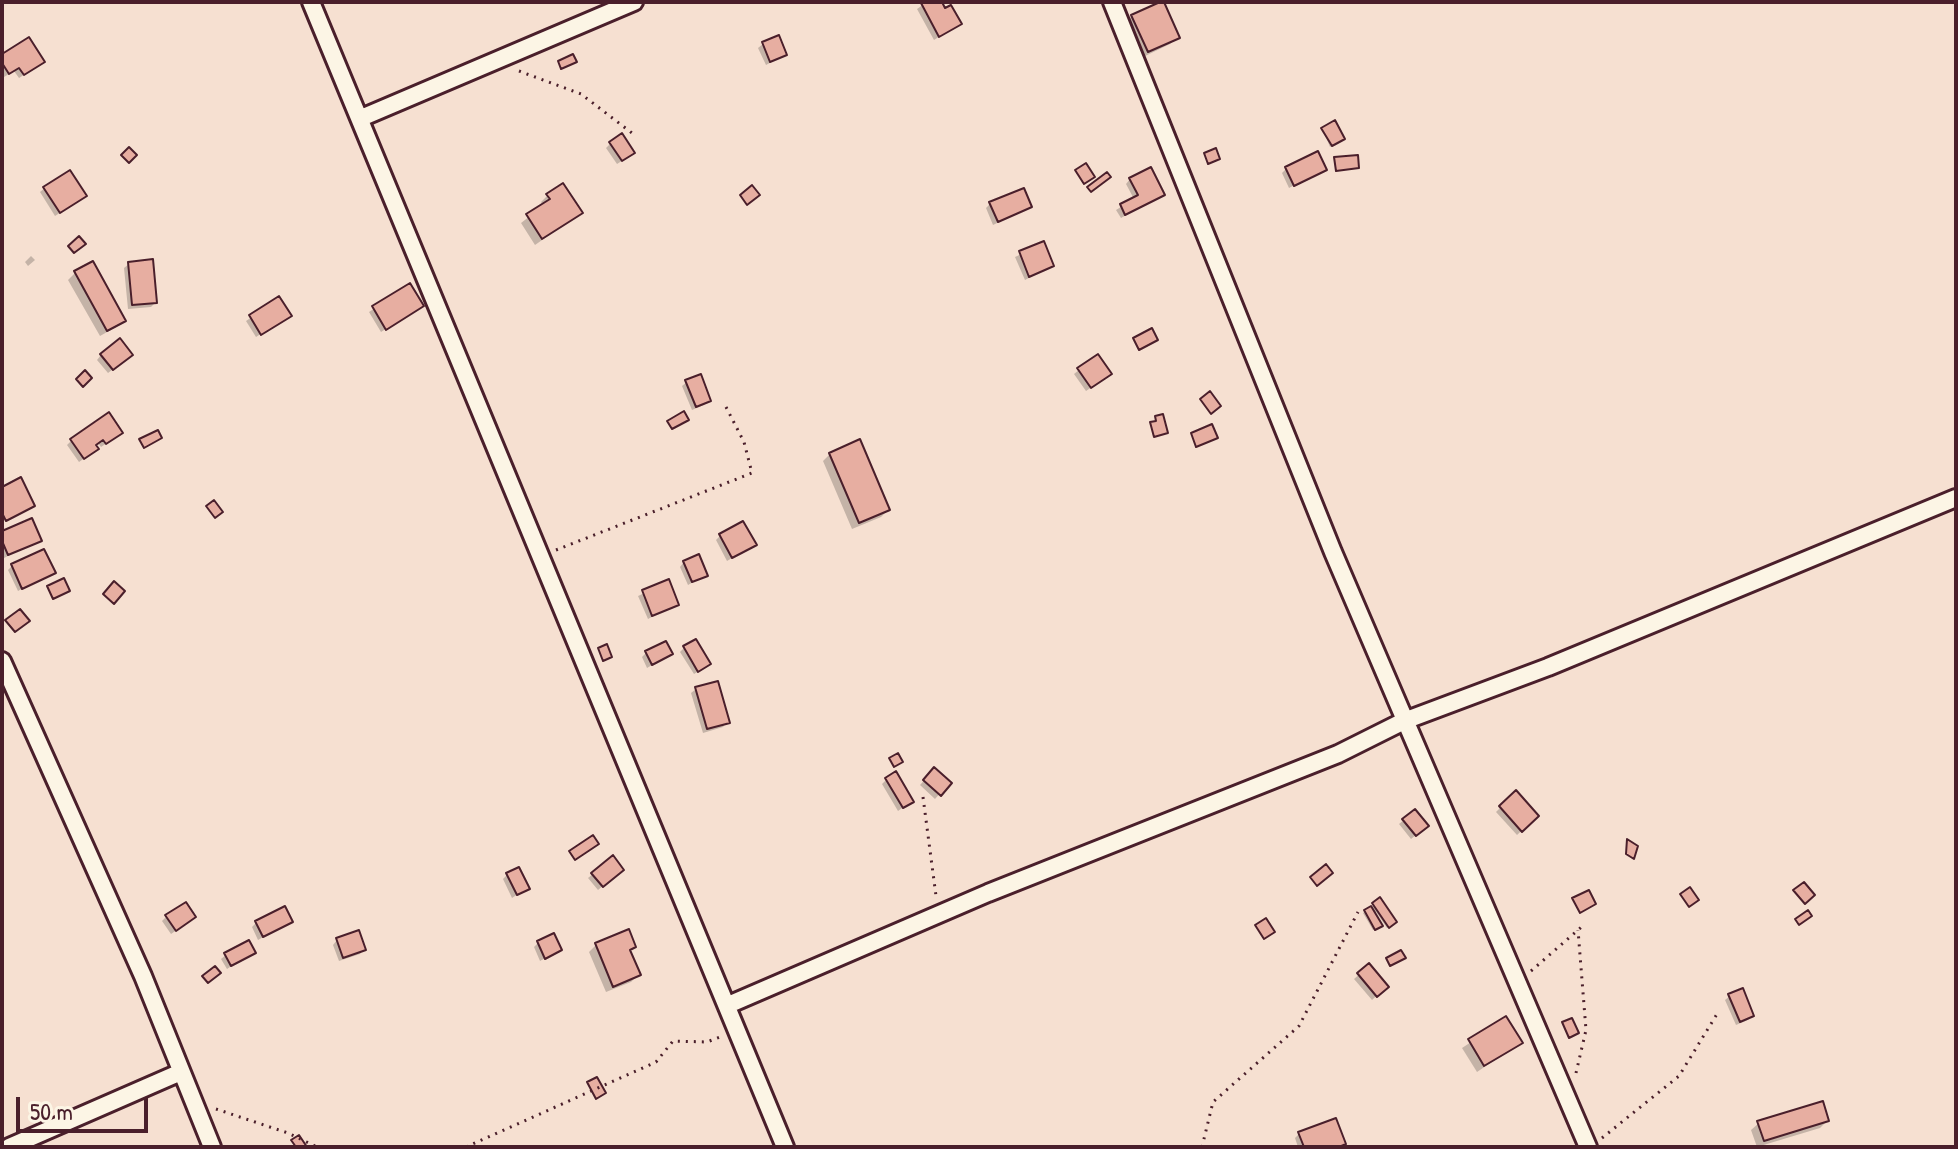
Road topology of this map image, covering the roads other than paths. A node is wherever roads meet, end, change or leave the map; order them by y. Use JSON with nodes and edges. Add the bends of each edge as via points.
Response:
{"nodes":[{"id":1,"x":311,"y":2,"type":"edge"},
{"id":2,"x":634,"y":2,"type":"edge"},
{"id":3,"x":1112,"y":2,"type":"edge"},
{"id":4,"x":361,"y":118,"type":"junction"},
{"id":5,"x":1956,"y":498,"type":"edge"},
{"id":6,"x":2,"y":661,"type":"edge"},
{"id":7,"x":1404,"y":721,"type":"junction"},
{"id":8,"x":728,"y":1005,"type":"junction"},
{"id":9,"x":181,"y":1072,"type":"junction"},
{"id":10,"x":1595,"y":1143,"type":"edge"},
{"id":11,"x":9,"y":1147,"type":"edge"},
{"id":12,"x":212,"y":1147,"type":"edge"},
{"id":13,"x":785,"y":1147,"type":"edge"}],
"edges":[{"from":1,"to":4,"type":"street"},
{"from":2,"to":4,"type":"street"},
{"from":3,"to":7,"type":"street"},
{"from":4,"to":8,"type":"street"},
{"from":5,"to":7,"type":"street"},
{"from":6,"to":9,"type":"street"},
{"from":7,"to":8,"type":"street","via":[[1324,760],[938,914]]},
{"from":7,"to":10,"type":"street","via":[[1517,983]]},
{"from":8,"to":13,"type":"street"},
{"from":9,"to":11,"type":"street"},
{"from":9,"to":12,"type":"street"}]}
